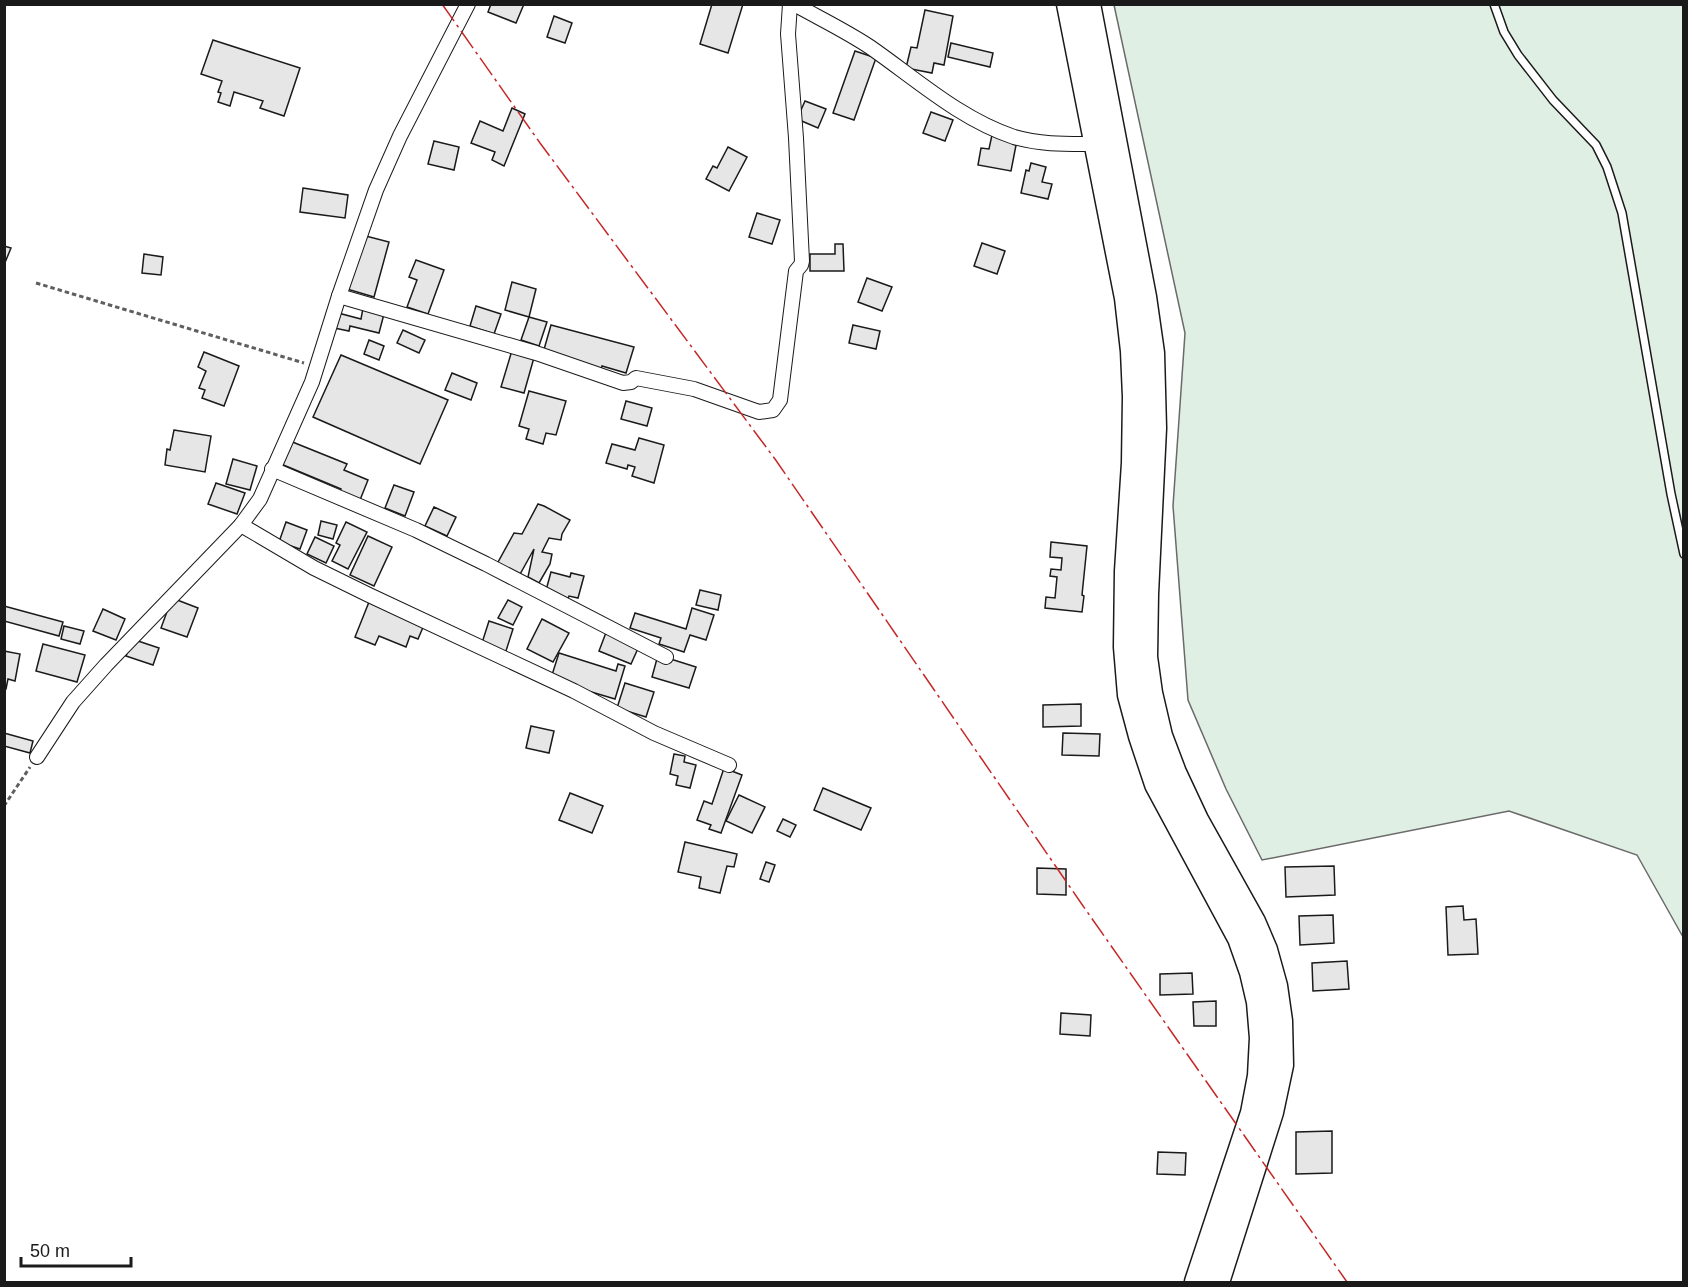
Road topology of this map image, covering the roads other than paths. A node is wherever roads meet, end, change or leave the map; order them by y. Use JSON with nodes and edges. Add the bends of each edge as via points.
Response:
{"nodes":[{"id":1,"x":468,"y":4,"type":"edge"},
{"id":2,"x":792,"y":4,"type":"edge"},
{"id":3,"x":1069,"y":4,"type":"edge"},
{"id":4,"x":1088,"y":4,"type":"edge"},
{"id":5,"x":1494,"y":4,"type":"edge"},
{"id":6,"x":1096,"y":144,"type":"junction"},
{"id":7,"x":339,"y":296,"type":"junction"},
{"id":8,"x":272,"y":469,"type":"junction"},
{"id":9,"x":241,"y":525,"type":"junction"},
{"id":10,"x":1683,"y":554,"type":"edge"},
{"id":11,"x":666,"y":657,"type":"dead end"},
{"id":12,"x":37,"y":758,"type":"road end"},
{"id":13,"x":729,"y":765,"type":"dead end"},
{"id":14,"x":1197,"y":1282,"type":"edge"},
{"id":15,"x":1217,"y":1282,"type":"edge"}],
"edges":[{"from":1,"to":7,"type":"street","via":[[376,190]]},
{"from":2,"to":6,"type":"street","via":[[867,46],[985,124],[1040,143]]},
{"from":2,"to":7,"type":"street","via":[[788,34],[802,261],[796,272],[780,400],[772,410],[759,412],[694,388],[652,380],[636,378],[623,383],[536,352]]},
{"from":3,"to":6,"type":"highway"},
{"from":4,"to":15,"type":"highway","via":[[1152,353],[1155,428],[1145,657],[1150,693],[1174,773],[1265,950],[1280,1021],[1281,1065],[1271,1112]]},
{"from":5,"to":10,"type":"lane","via":[[1518,55],[1553,100],[1596,145],[1613,183],[1622,213]]},
{"from":6,"to":14,"type":"highway","via":[[1127,298],[1136,397],[1127,571],[1130,694],[1157,784],[1240,938],[1260,1002],[1260,1076],[1253,1113]]},
{"from":7,"to":8,"type":"street","via":[[317,367]]},
{"from":8,"to":9,"type":"street","via":[[260,499]]},
{"from":8,"to":11,"type":"street","via":[[397,521]]},
{"from":9,"to":12,"type":"street","via":[[86,687]]},
{"from":9,"to":13,"type":"street","via":[[369,595],[654,733]]}]}
